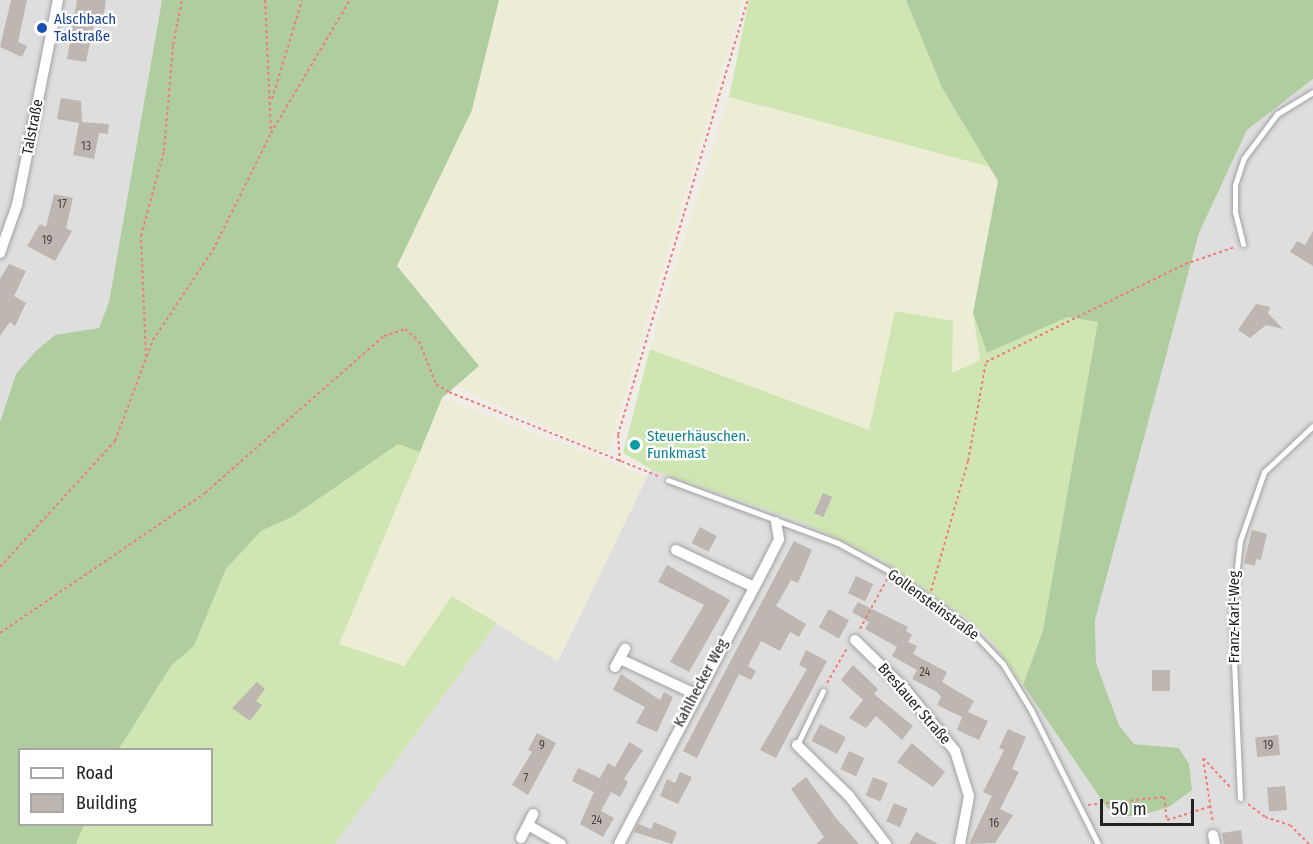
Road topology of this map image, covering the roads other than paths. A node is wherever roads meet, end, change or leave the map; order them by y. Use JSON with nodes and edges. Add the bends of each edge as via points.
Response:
{"nodes":[{"id":1,"x":58,"y":0,"type":"edge"},
{"id":2,"x":1313,"y":92,"type":"edge"},
{"id":3,"x":1234,"y":211,"type":"junction"},
{"id":4,"x":1227,"y":212,"type":"dead end"},
{"id":5,"x":1243,"y":244,"type":"road end"},
{"id":6,"x":0,"y":253,"type":"edge"},
{"id":7,"x":1313,"y":426,"type":"edge"},
{"id":8,"x":668,"y":480,"type":"road end"},
{"id":9,"x":776,"y":522,"type":"junction"},
{"id":10,"x":676,"y":550,"type":"dead end"},
{"id":11,"x":754,"y":586,"type":"junction"},
{"id":12,"x":855,"y":640,"type":"road end"},
{"id":13,"x":620,"y":658,"type":"dead end"},
{"id":14,"x":823,"y":691,"type":"road end"},
{"id":15,"x":695,"y":694,"type":"junction"},
{"id":16,"x":797,"y":745,"type":"joint"},
{"id":17,"x":1240,"y":798,"type":"road end"},
{"id":18,"x":534,"y":814,"type":"dead end"},
{"id":19,"x":528,"y":825,"type":"junction"},
{"id":20,"x":520,"y":838,"type":"dead end"},
{"id":21,"x":561,"y":844,"type":"edge"},
{"id":22,"x":619,"y":844,"type":"edge"},
{"id":23,"x":886,"y":844,"type":"edge"},
{"id":24,"x":960,"y":844,"type":"edge"},
{"id":25,"x":1098,"y":844,"type":"edge"}],
"edges":[{"from":1,"to":6,"type":"street","name":"Talstraße","via":[[17,204]]},
{"from":2,"to":3,"type":"lane","via":[[1277,114],[1255,139],[1235,185]]},
{"from":3,"to":4,"type":"lane"},
{"from":3,"to":5,"type":"lane"},
{"from":7,"to":17,"type":"lane","name":"Franz-Karl-Weg","via":[[1264,472],[1240,541],[1232,613]]},
{"from":8,"to":9,"type":"lane","name":"Gollensteinstraße"},
{"from":9,"to":11,"type":"street","name":"Kahlhecker Weg","via":[[778,539]]},
{"from":9,"to":25,"type":"lane","name":"Gollensteinstraße","via":[[800,526],[891,572],[967,626],[1003,664],[1082,806]]},
{"from":10,"to":11,"type":"street"},
{"from":11,"to":15,"type":"street","name":"Kahlhecker Weg"},
{"from":12,"to":24,"type":"street","name":"Breslauer Straße","via":[[904,689],[955,751],[969,796]]},
{"from":13,"to":15,"type":"street"},
{"from":14,"to":16,"type":"lane"},
{"from":15,"to":22,"type":"street","name":"Kahlhecker Weg"},
{"from":16,"to":23,"type":"street","via":[[855,803]]},
{"from":18,"to":19,"type":"street"},
{"from":19,"to":20,"type":"street"},
{"from":19,"to":21,"type":"street"}]}
